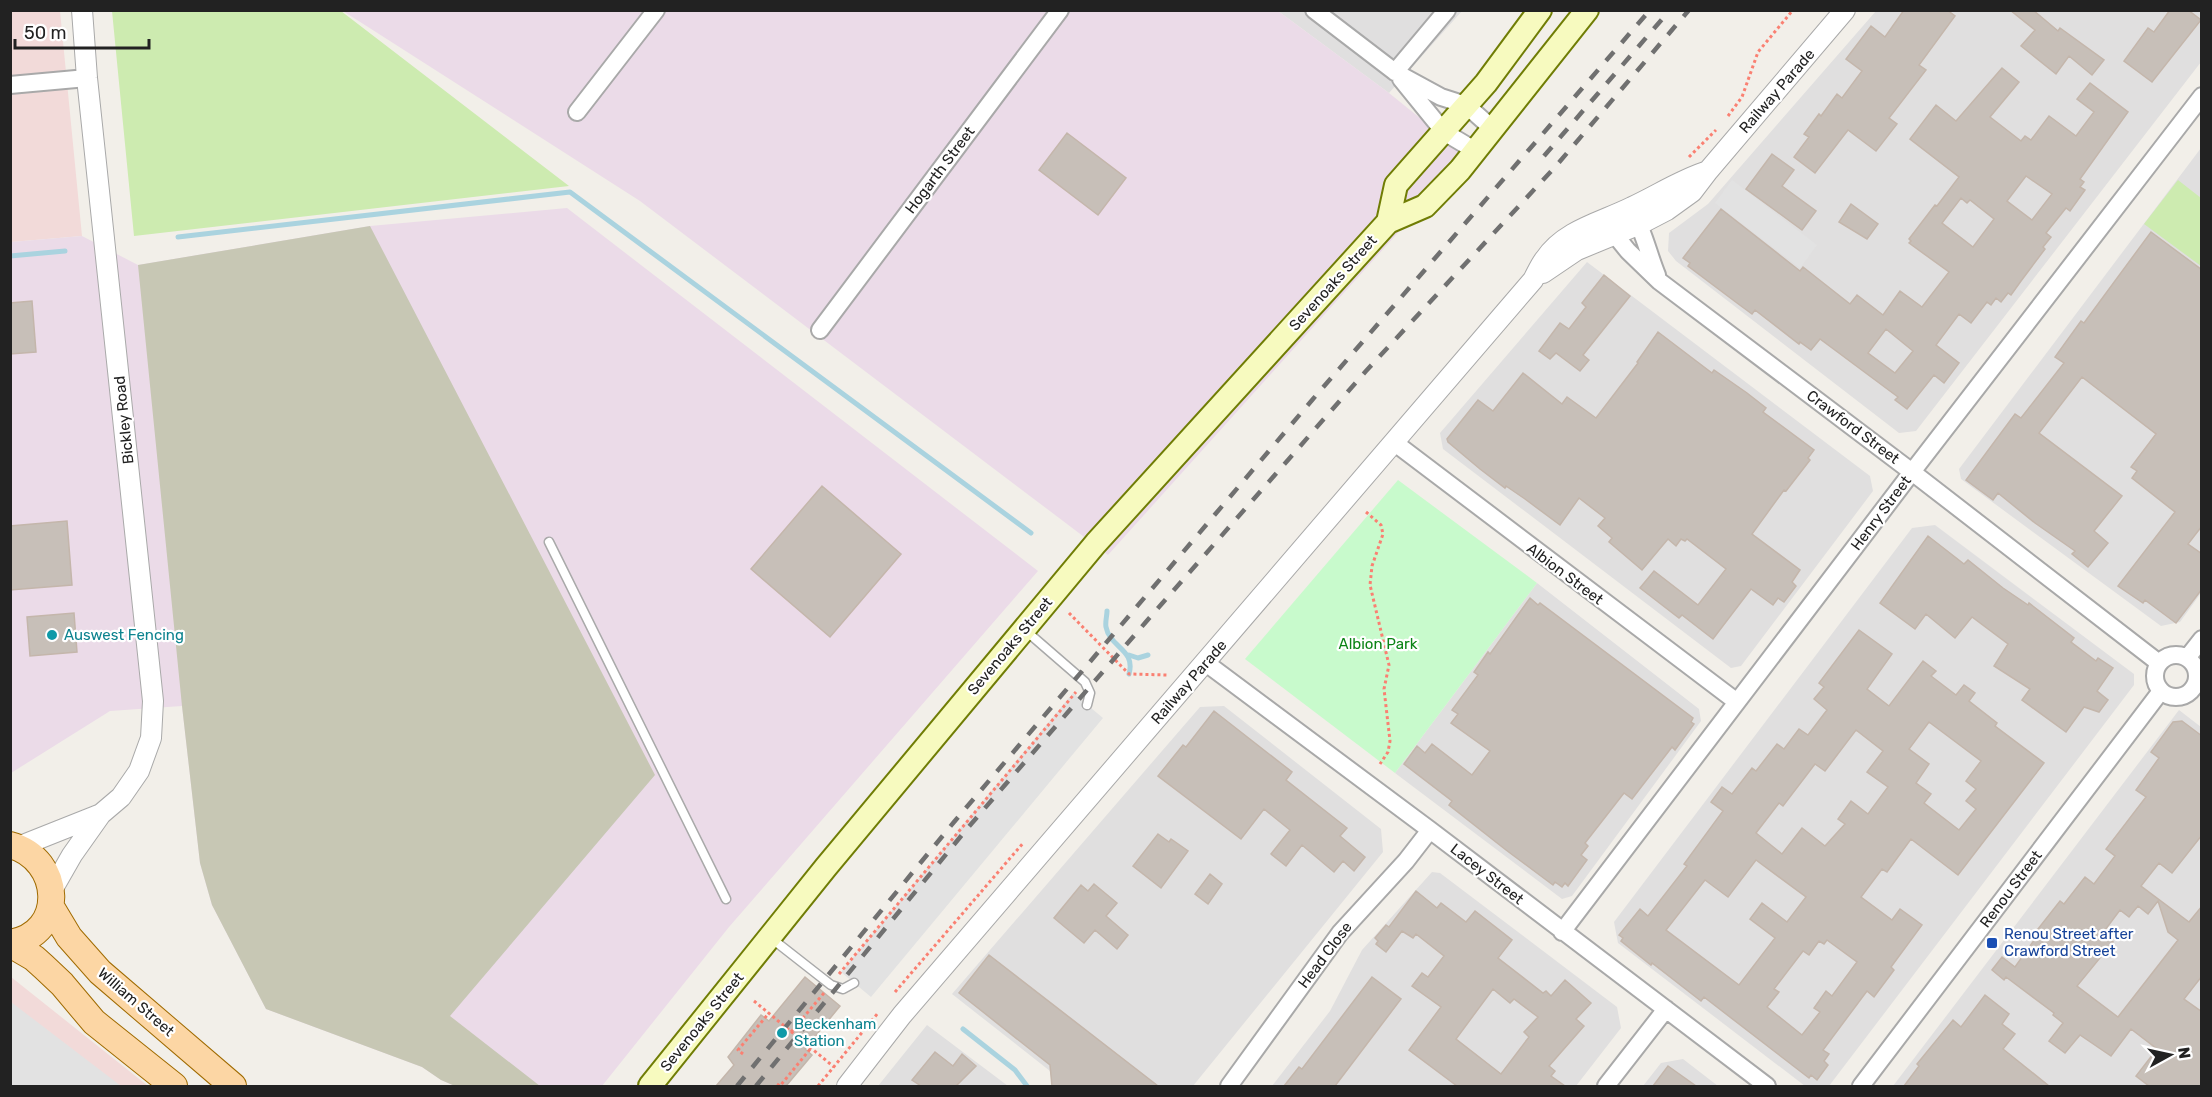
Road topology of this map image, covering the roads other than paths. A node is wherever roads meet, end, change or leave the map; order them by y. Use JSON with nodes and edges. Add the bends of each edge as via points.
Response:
{"nodes":[{"id":1,"x":82,"y":10,"type":"edge"},
{"id":2,"x":656,"y":10,"type":"edge"},
{"id":3,"x":1060,"y":10,"type":"edge"},
{"id":4,"x":1314,"y":10,"type":"edge"},
{"id":5,"x":1447,"y":10,"type":"edge"},
{"id":6,"x":1540,"y":10,"type":"edge"},
{"id":7,"x":1587,"y":10,"type":"edge"},
{"id":8,"x":1845,"y":10,"type":"edge"},
{"id":9,"x":1395,"y":72,"type":"junction"},
{"id":10,"x":87,"y":78,"type":"junction"},
{"id":11,"x":10,"y":85,"type":"edge"},
{"id":12,"x":2202,"y":96,"type":"edge"},
{"id":13,"x":1466,"y":105,"type":"junction"},
{"id":14,"x":577,"y":112,"type":"dead end"},
{"id":15,"x":1494,"y":130,"type":"junction"},
{"id":16,"x":1444,"y":132,"type":"junction"},
{"id":17,"x":1476,"y":151,"type":"junction"},
{"id":18,"x":1635,"y":216,"type":"junction"},
{"id":19,"x":1389,"y":222,"type":"junction"},
{"id":20,"x":1608,"y":227,"type":"junction"},
{"id":21,"x":1659,"y":281,"type":"junction"},
{"id":22,"x":820,"y":330,"type":"dead end"},
{"id":23,"x":1395,"y":443,"type":"junction"},
{"id":24,"x":1912,"y":472,"type":"junction"},
{"id":25,"x":549,"y":542,"type":"dead end"},
{"id":26,"x":1025,"y":630,"type":"junction"},
{"id":27,"x":2202,"y":639,"type":"edge"},
{"id":28,"x":2187,"y":658,"type":"junction"},
{"id":29,"x":1206,"y":663,"type":"junction"},
{"id":30,"x":2159,"y":663,"type":"junction"},
{"id":31,"x":2161,"y":692,"type":"junction"},
{"id":32,"x":2197,"y":694,"type":"edge"},
{"id":33,"x":1737,"y":702,"type":"junction"},
{"id":34,"x":1087,"y":705,"type":"dead end"},
{"id":35,"x":102,"y":814,"type":"junction"},
{"id":36,"x":1430,"y":830,"type":"junction"},
{"id":37,"x":14,"y":846,"type":"edge"},
{"id":38,"x":51,"y":898,"type":"junction"},
{"id":39,"x":726,"y":898,"type":"dead end"},
{"id":40,"x":1562,"y":932,"type":"junction"},
{"id":41,"x":771,"y":938,"type":"junction"},
{"id":42,"x":10,"y":944,"type":"edge"},
{"id":43,"x":854,"y":983,"type":"dead end"},
{"id":44,"x":1666,"y":1009,"type":"junction"},
{"id":45,"x":174,"y":1086,"type":"edge"},
{"id":46,"x":233,"y":1086,"type":"edge"},
{"id":47,"x":650,"y":1086,"type":"edge"},
{"id":48,"x":847,"y":1086,"type":"edge"},
{"id":49,"x":1229,"y":1086,"type":"edge"},
{"id":50,"x":1606,"y":1086,"type":"edge"},
{"id":51,"x":1767,"y":1086,"type":"edge"},
{"id":52,"x":1861,"y":1086,"type":"edge"}],
"edges":[{"from":1,"to":10,"type":"street","name":"Bickley Road"},
{"from":2,"to":14,"type":"street"},
{"from":3,"to":22,"type":"street","name":"Hogarth Street"},
{"from":4,"to":9,"type":"street"},
{"from":5,"to":9,"type":"street"},
{"from":6,"to":13,"type":"main road","name":"Sevenoaks Street"},
{"from":7,"to":15,"type":"main road","name":"Sevenoaks Street"},
{"from":8,"to":18,"type":"street","name":"Railway Parade","via":[[1692,192],[1667,210]]},
{"from":9,"to":13,"type":"street","via":[[1441,98]]},
{"from":9,"to":16,"type":"street"},
{"from":10,"to":11,"type":"street"},
{"from":10,"to":35,"type":"street","name":"Bickley Road","via":[[153,701],[151,738],[139,771],[121,797]]},
{"from":12,"to":24,"type":"street","name":"Henry Street"},
{"from":13,"to":15,"type":"street"},
{"from":13,"to":16,"type":"main road","name":"Sevenoaks Street"},
{"from":15,"to":17,"type":"main road","name":"Sevenoaks Street"},
{"from":16,"to":17,"type":"street"},
{"from":16,"to":19,"type":"main road","name":"Sevenoaks Street","via":[[1396,185]]},
{"from":17,"to":19,"type":"main road","name":"Sevenoaks Street","via":[[1425,207]]},
{"from":18,"to":20,"type":"street","name":"Railway Parade"},
{"from":18,"to":21,"type":"street"},
{"from":19,"to":26,"type":"main road","name":"Sevenoaks Street","via":[[1096,543]]},
{"from":20,"to":21,"type":"street","name":"Crawford Street"},
{"from":20,"to":23,"type":"street","name":"Railway Parade","via":[[1533,280]]},
{"from":21,"to":24,"type":"street","name":"Crawford Street"},
{"from":23,"to":29,"type":"street","name":"Railway Parade"},
{"from":23,"to":33,"type":"street","name":"Albion Street"},
{"from":24,"to":30,"type":"street","name":"Crawford Street"},
{"from":24,"to":33,"type":"street","name":"Henry Street"},
{"from":25,"to":39,"type":"lane"},
{"from":26,"to":34,"type":"lane","via":[[1085,682],[1090,693]]},
{"from":26,"to":41,"type":"main road","name":"Sevenoaks Street","via":[[833,858]]},
{"from":27,"to":28,"type":"street"},
{"from":28,"to":30,"type":"street","via":[[2168,657]]},
{"from":28,"to":32,"type":"street","via":[[2194,666]]},
{"from":29,"to":36,"type":"street","name":"Lacey Street"},
{"from":29,"to":48,"type":"street","name":"Railway Parade","via":[[902,1015]]},
{"from":30,"to":31,"type":"street","via":[[2156,682]]},
{"from":31,"to":32,"type":"street","via":[[2181,697]]},
{"from":31,"to":52,"type":"street","name":"Renou Street"},
{"from":33,"to":40,"type":"street","name":"Henry Street"},
{"from":35,"to":37,"type":"street","name":"Bickley Road"},
{"from":35,"to":38,"type":"street","name":"Bickley Road","via":[[72,855]]},
{"from":36,"to":40,"type":"street","name":"Lacey Street"},
{"from":36,"to":49,"type":"street","name":"Head Close","via":[[1407,861],[1340,933]]},
{"from":37,"to":38,"type":"main road","name":"William Street","via":[[27,850],[40,861],[48,875]]},
{"from":38,"to":42,"type":"main road","via":[[44,921],[33,933]]},
{"from":38,"to":46,"type":"main road","name":"William Street","via":[[69,937],[100,972]]},
{"from":40,"to":44,"type":"street","name":"Lacey Street"},
{"from":41,"to":43,"type":"lane","via":[[831,985],[843,989]]},
{"from":41,"to":47,"type":"main road","name":"Sevenoaks Street"},
{"from":42,"to":45,"type":"main road","via":[[34,958],[94,1022]]},
{"from":44,"to":50,"type":"street"},
{"from":44,"to":51,"type":"street","name":"Lacey Street"}]}
